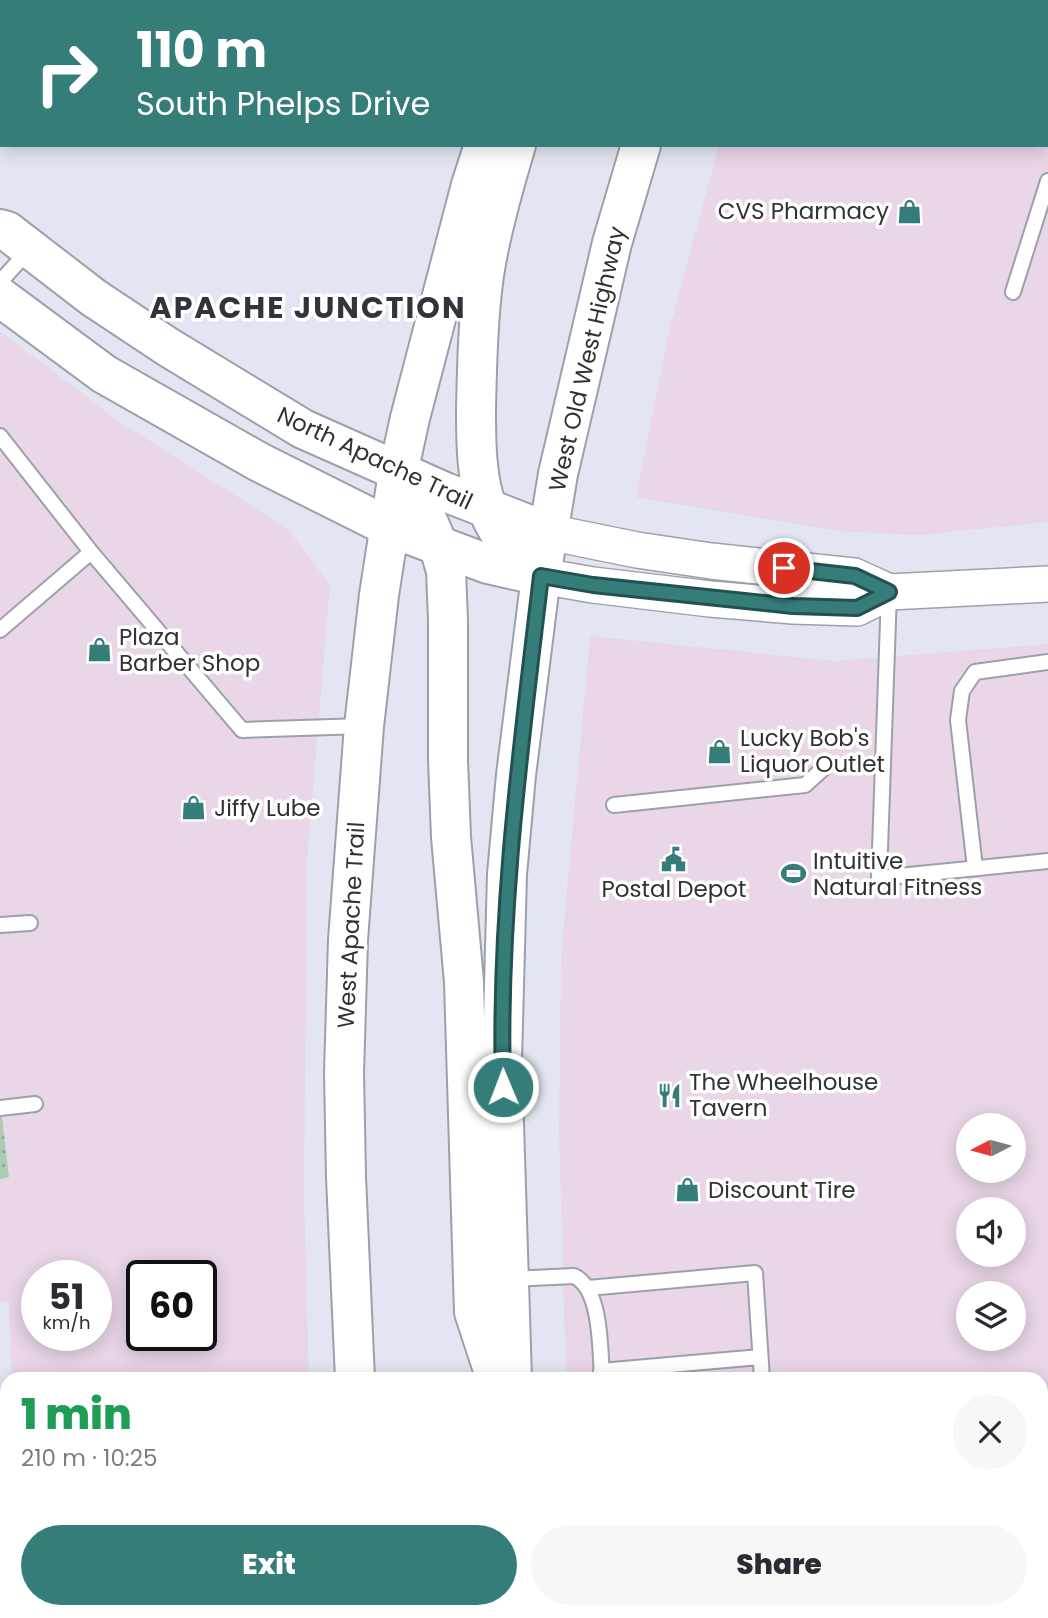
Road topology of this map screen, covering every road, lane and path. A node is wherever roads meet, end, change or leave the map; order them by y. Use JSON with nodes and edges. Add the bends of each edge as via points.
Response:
{"nodes":[{"id":1,"x":483,"y":147,"type":"edge"},
{"id":2,"x":516,"y":147,"type":"edge"},
{"id":3,"x":640,"y":147,"type":"edge"},
{"id":4,"x":1048,"y":181,"type":"edge"},
{"id":5,"x":15,"y":239,"type":"edge"},
{"id":6,"x":0,"y":282,"type":"edge"},
{"id":7,"x":1013,"y":292,"type":"dead end"},
{"id":8,"x":0,"y":297,"type":"edge"},
{"id":9,"x":0,"y":436,"type":"edge"},
{"id":10,"x":398,"y":472,"type":"junction"},
{"id":11,"x":488,"y":509,"type":"junction"},
{"id":12,"x":389,"y":527,"type":"junction"},
{"id":13,"x":548,"y":532,"type":"junction"},
{"id":14,"x":439,"y":547,"type":"junction"},
{"id":15,"x":91,"y":552,"type":"junction"},
{"id":16,"x":541,"y":576,"type":"junction"},
{"id":17,"x":1048,"y":584,"type":"edge"},
{"id":18,"x":889,"y":592,"type":"junction"},
{"id":19,"x":0,"y":630,"type":"edge"},
{"id":20,"x":1048,"y":662,"type":"edge"},
{"id":21,"x":364,"y":726,"type":"junction"},
{"id":22,"x":826,"y":766,"type":"dead end"},
{"id":23,"x":614,"y":805,"type":"dead end"},
{"id":24,"x":1048,"y":861,"type":"edge"},
{"id":25,"x":975,"y":868,"type":"junction"},
{"id":26,"x":30,"y":923,"type":"dead end"},
{"id":27,"x":0,"y":925,"type":"edge"},
{"id":28,"x":34,"y":1104,"type":"dead end"},
{"id":29,"x":0,"y":1108,"type":"edge"},
{"id":30,"x":509,"y":1280,"type":"junction"},
{"id":31,"x":588,"y":1288,"type":"junction"},
{"id":32,"x":760,"y":1357,"type":"junction"},
{"id":33,"x":355,"y":1372,"type":"edge"},
{"id":34,"x":494,"y":1372,"type":"edge"},
{"id":35,"x":512,"y":1372,"type":"edge"},
{"id":36,"x":602,"y":1372,"type":"edge"},
{"id":37,"x":628,"y":1372,"type":"edge"},
{"id":38,"x":761,"y":1372,"type":"edge"}],
"edges":[{"from":1,"to":10,"type":"main road"},
{"from":2,"to":11,"type":"main road","via":[[484,275],[477,446]]},
{"from":3,"to":13,"type":"main road","name":"West Old West Highway","via":[[612,243]]},
{"from":4,"to":7,"type":"lane"},
{"from":5,"to":6,"type":"lane"},
{"from":5,"to":10,"type":"main road","name":"North Apache Trail","via":[[94,298],[240,392],[303,429]]},
{"from":8,"to":12,"type":"main road","via":[[104,374],[259,462]]},
{"from":9,"to":15,"type":"lane"},
{"from":10,"to":11,"type":"main road","name":"North Apache Trail"},
{"from":10,"to":12,"type":"main road","name":"West Apache Trail"},
{"from":10,"to":14,"type":"main road"},
{"from":11,"to":13,"type":"main road","name":"North Apache Trail"},
{"from":11,"to":16,"type":"main road","via":[[502,538]]},
{"from":12,"to":14,"type":"main road"},
{"from":12,"to":21,"type":"main road","name":"West Apache Trail"},
{"from":13,"to":16,"type":"main road","name":"West Old West Highway"},
{"from":13,"to":18,"type":"street","via":[[711,561],[855,576]]},
{"from":14,"to":16,"type":"main road"},
{"from":14,"to":34,"type":"main road","via":[[446,571],[448,760],[464,982],[474,1312]]},
{"from":15,"to":19,"type":"lane"},
{"from":15,"to":21,"type":"lane","via":[[242,730]]},
{"from":16,"to":18,"type":"street","via":[[793,606],[857,608]]},
{"from":16,"to":30,"type":"main road","via":[[507,874],[502,1060]]},
{"from":17,"to":18,"type":"street"},
{"from":18,"to":25,"type":"lane","via":[[879,878]]},
{"from":20,"to":25,"type":"lane","via":[[975,672],[962,691],[958,720]]},
{"from":21,"to":33,"type":"main road","name":"West Apache Trail","via":[[344,1073]]},
{"from":22,"to":23,"type":"lane","via":[[804,785]]},
{"from":24,"to":25,"type":"lane"},
{"from":26,"to":27,"type":"lane"},
{"from":28,"to":29,"type":"lane"},
{"from":30,"to":31,"type":"lane","via":[[574,1276]]},
{"from":30,"to":35,"type":"main road"},
{"from":31,"to":32,"type":"lane","via":[[755,1273]]},
{"from":31,"to":36,"type":"lane"},
{"from":32,"to":37,"type":"lane"},
{"from":32,"to":38,"type":"lane"}]}
